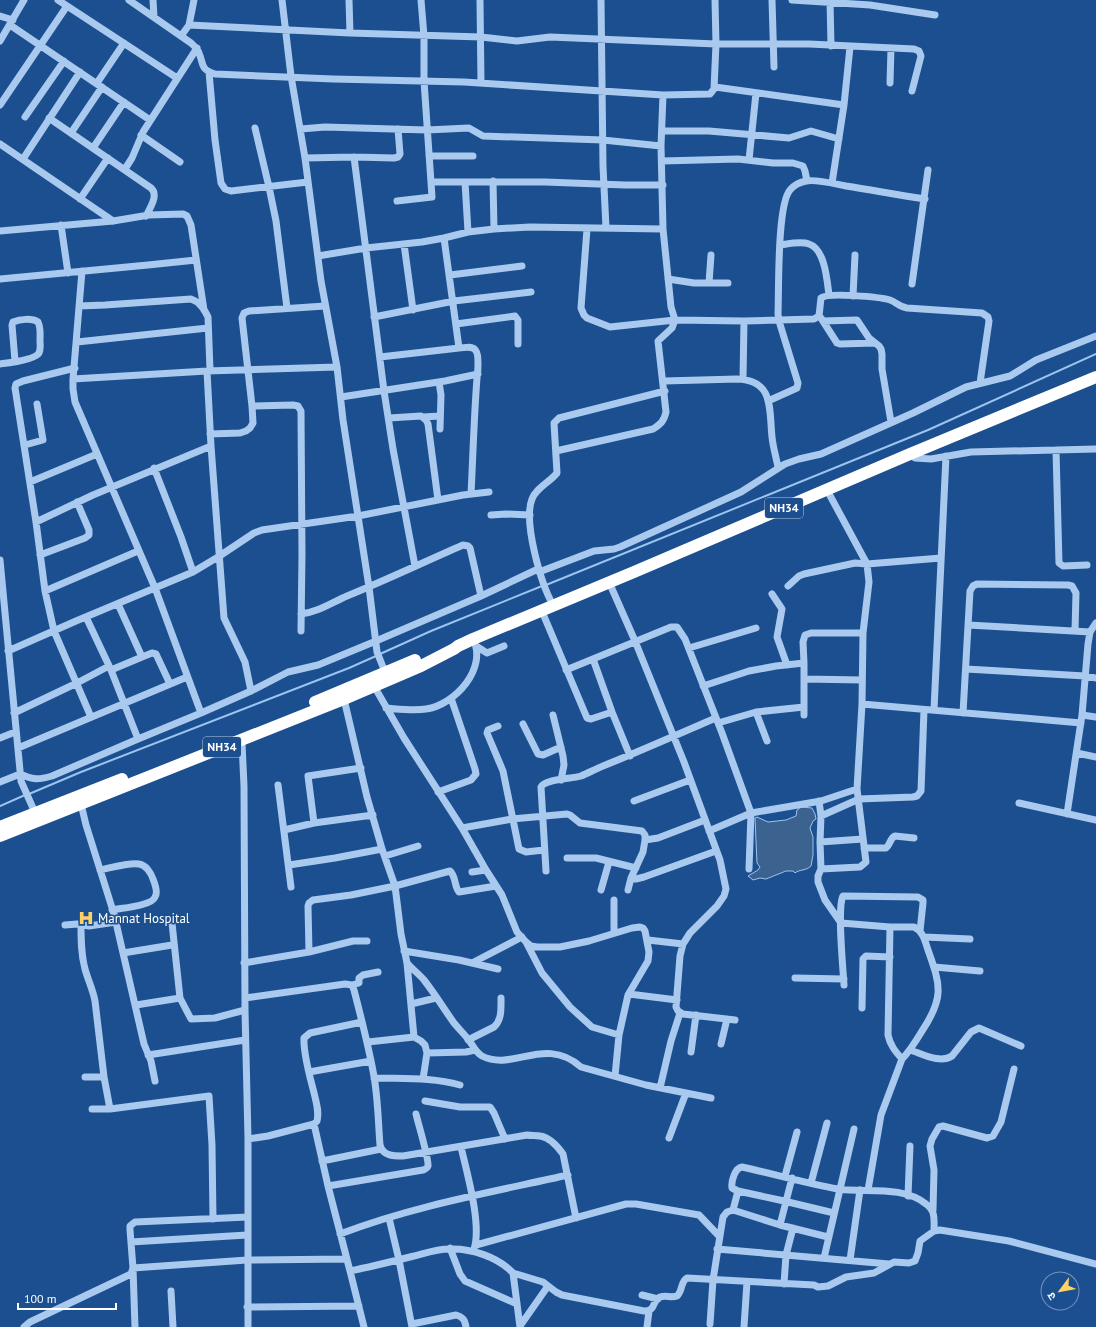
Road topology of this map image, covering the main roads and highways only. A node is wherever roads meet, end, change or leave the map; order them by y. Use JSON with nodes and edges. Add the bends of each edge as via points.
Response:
{"nodes":[{"id":1,"x":1096,"y":377,"type":"edge"},
{"id":2,"x":458,"y":646,"type":"junction"},
{"id":3,"x":37,"y":817,"type":"junction"},
{"id":4,"x":0,"y":827,"type":"edge"},
{"id":5,"x":0,"y":836,"type":"edge"}],
"edges":[{"from":1,"to":2,"type":"highway","number":"NH34","via":[[609,582],[550,599],[541,610],[474,642]]},
{"from":2,"to":3,"type":"highway","number":"NH34","via":[[421,666],[344,699],[81,804]]},
{"from":2,"to":3,"type":"highway","number":"NH34","via":[[452,645],[384,669]]},
{"from":3,"to":4,"type":"highway","number":"NH34"},
{"from":3,"to":5,"type":"highway","number":"NH34"}]}
